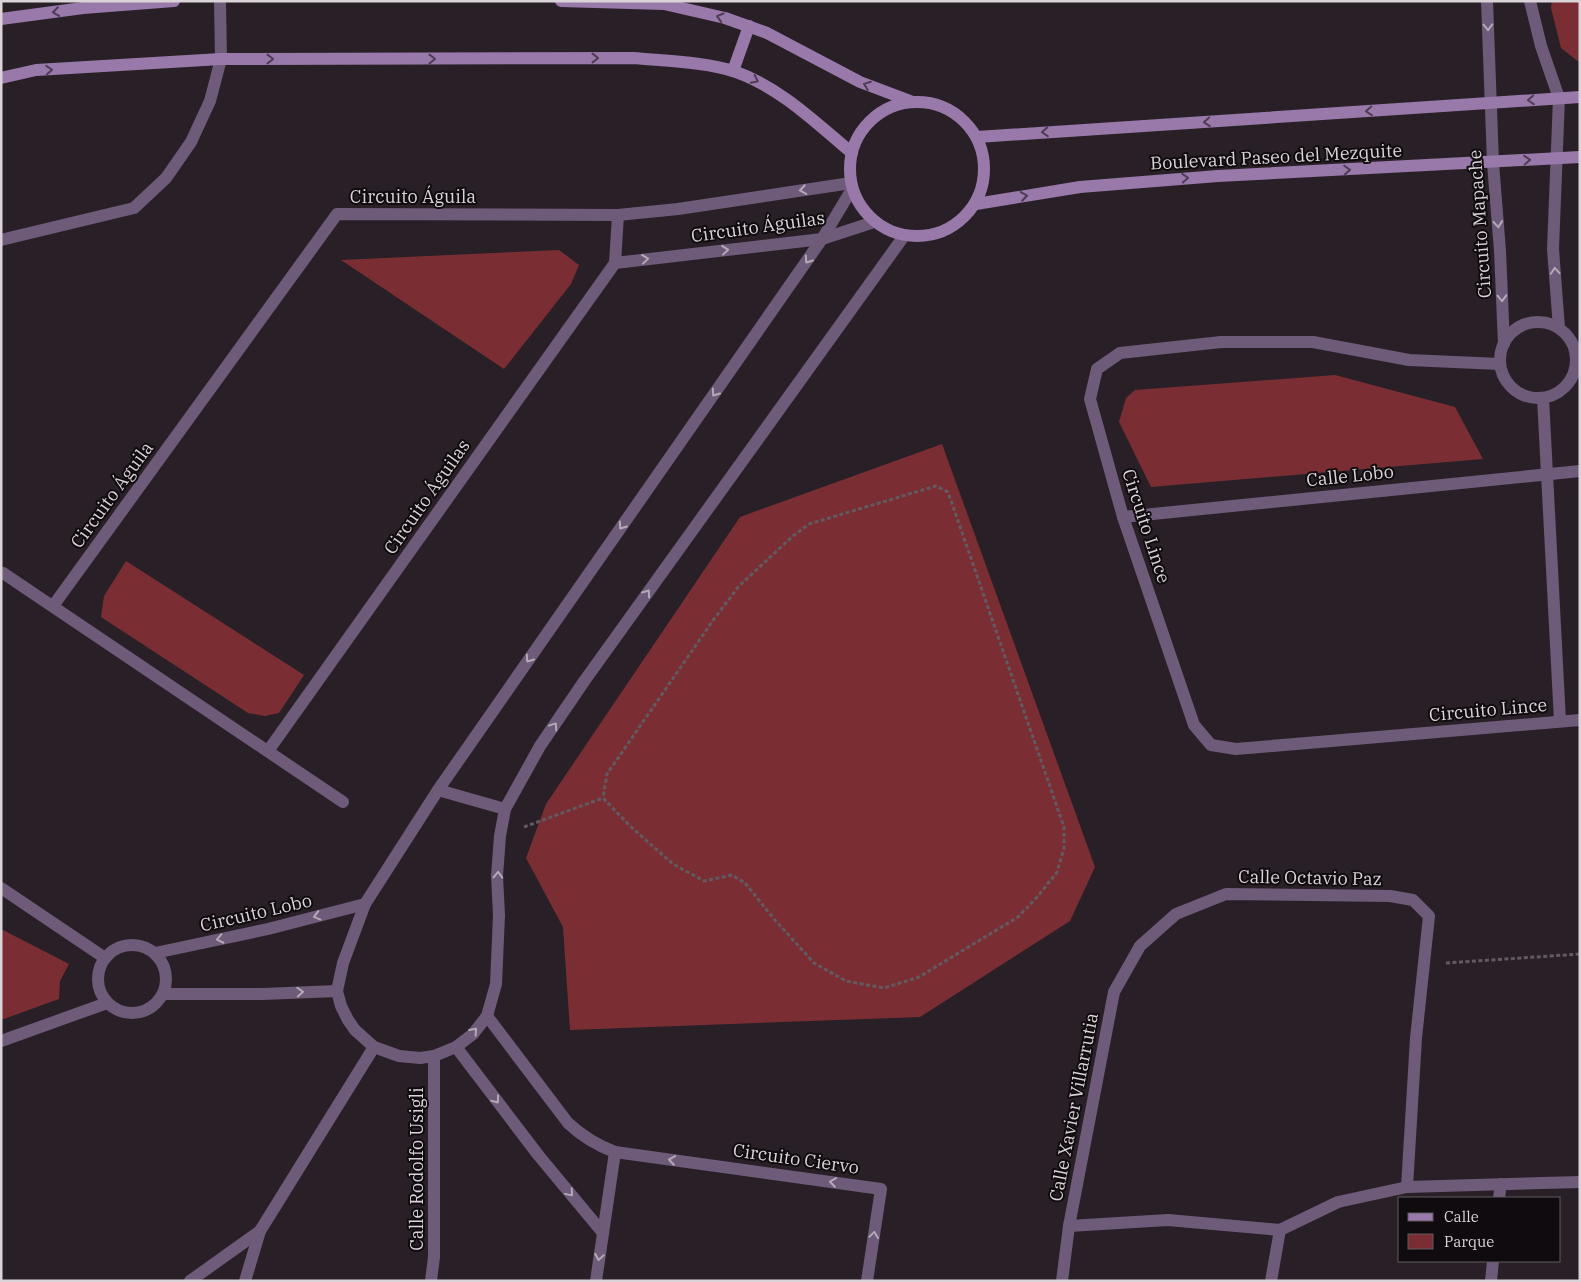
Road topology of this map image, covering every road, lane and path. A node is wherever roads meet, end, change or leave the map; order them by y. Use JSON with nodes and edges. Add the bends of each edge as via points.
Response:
{"nodes":[{"id":1,"x":174,"y":1,"type":"edge"},
{"id":2,"x":220,"y":1,"type":"edge"},
{"id":3,"x":561,"y":1,"type":"edge"},
{"id":4,"x":598,"y":1,"type":"edge"},
{"id":5,"x":1487,"y":1,"type":"edge"},
{"id":6,"x":1530,"y":1,"type":"edge"},
{"id":7,"x":637,"y":2,"type":"edge"},
{"id":8,"x":1,"y":19,"type":"edge"},
{"id":9,"x":750,"y":26,"type":"junction"},
{"id":10,"x":221,"y":59,"type":"junction"},
{"id":11,"x":734,"y":72,"type":"junction"},
{"id":12,"x":1,"y":78,"type":"edge"},
{"id":13,"x":1580,"y":97,"type":"edge"},
{"id":14,"x":1559,"y":98,"type":"junction"},
{"id":15,"x":913,"y":102,"type":"junction"},
{"id":16,"x":1492,"y":103,"type":"junction"},
{"id":17,"x":977,"y":137,"type":"junction"},
{"id":18,"x":852,"y":153,"type":"junction"},
{"id":19,"x":1580,"y":157,"type":"edge"},
{"id":20,"x":1556,"y":159,"type":"junction"},
{"id":21,"x":1493,"y":163,"type":"junction"},
{"id":22,"x":852,"y":186,"type":"junction"},
{"id":23,"x":976,"y":204,"type":"junction"},
{"id":24,"x":618,"y":214,"type":"junction"},
{"id":25,"x":874,"y":222,"type":"junction"},
{"id":26,"x":904,"y":236,"type":"junction"},
{"id":27,"x":6,"y":238,"type":"edge"},
{"id":28,"x":822,"y":239,"type":"junction"},
{"id":29,"x":1,"y":251,"type":"edge"},
{"id":30,"x":615,"y":263,"type":"junction"},
{"id":31,"x":1559,"y":328,"type":"junction"},
{"id":32,"x":1504,"y":344,"type":"junction"},
{"id":33,"x":1578,"y":358,"type":"edge"},
{"id":34,"x":1500,"y":364,"type":"junction"},
{"id":35,"x":1544,"y":398,"type":"junction"},
{"id":36,"x":1580,"y":471,"type":"edge"},
{"id":37,"x":1547,"y":473,"type":"junction"},
{"id":38,"x":1123,"y":517,"type":"junction"},
{"id":39,"x":3,"y":573,"type":"dead end"},
{"id":40,"x":52,"y":606,"type":"junction"},
{"id":41,"x":1580,"y":720,"type":"edge"},
{"id":42,"x":1560,"y":721,"type":"junction"},
{"id":43,"x":268,"y":751,"type":"junction"},
{"id":44,"x":438,"y":790,"type":"junction"},
{"id":45,"x":602,"y":798,"type":"junction"},
{"id":46,"x":343,"y":802,"type":"dead end"},
{"id":47,"x":505,"y":809,"type":"junction"},
{"id":48,"x":500,"y":836,"type":"junction"},
{"id":49,"x":1,"y":888,"type":"edge"},
{"id":50,"x":365,"y":904,"type":"junction"},
{"id":51,"x":1140,"y":946,"type":"joint"},
{"id":52,"x":154,"y":953,"type":"junction"},
{"id":53,"x":1580,"y":954,"type":"edge"},
{"id":54,"x":105,"y":958,"type":"junction"},
{"id":55,"x":1424,"y":964,"type":"junction"},
{"id":56,"x":337,"y":990,"type":"junction"},
{"id":57,"x":163,"y":994,"type":"junction"},
{"id":58,"x":107,"y":1003,"type":"junction"},
{"id":59,"x":487,"y":1016,"type":"junction"},
{"id":60,"x":1,"y":1040,"type":"edge"},
{"id":61,"x":374,"y":1047,"type":"junction"},
{"id":62,"x":456,"y":1047,"type":"junction"},
{"id":63,"x":434,"y":1056,"type":"junction"},
{"id":64,"x":615,"y":1152,"type":"junction"},
{"id":65,"x":1580,"y":1182,"type":"edge"},
{"id":66,"x":1501,"y":1184,"type":"junction"},
{"id":67,"x":1407,"y":1187,"type":"junction"},
{"id":68,"x":1499,"y":1197,"type":"edge"},
{"id":69,"x":1070,"y":1226,"type":"junction"},
{"id":70,"x":1280,"y":1230,"type":"junction"},
{"id":71,"x":260,"y":1232,"type":"junction"},
{"id":72,"x":603,"y":1233,"type":"junction"},
{"id":73,"x":1493,"y":1262,"type":"edge"},
{"id":74,"x":190,"y":1281,"type":"edge"},
{"id":75,"x":245,"y":1281,"type":"edge"},
{"id":76,"x":431,"y":1281,"type":"edge"},
{"id":77,"x":596,"y":1281,"type":"edge"},
{"id":78,"x":867,"y":1281,"type":"edge"},
{"id":79,"x":1062,"y":1281,"type":"edge"},
{"id":80,"x":1272,"y":1281,"type":"edge"},
{"id":81,"x":1491,"y":1281,"type":"edge"}],
"edges":[{"from":1,"to":8,"type":"street","one_way":true},
{"from":2,"to":10,"type":"street"},
{"from":3,"to":4,"type":"street"},
{"from":4,"to":7,"type":"street"},
{"from":5,"to":16,"type":"street","name":"Circuito Mapache","one_way":true},
{"from":6,"to":14,"type":"street"},
{"from":9,"to":7,"type":"street","one_way":true,"via":[[697,10]]},
{"from":9,"to":11,"type":"street"},
{"from":15,"to":9,"type":"street","one_way":true,"via":[[860,82]]},
{"from":10,"to":11,"type":"street","one_way":true,"via":[[633,58]]},
{"from":12,"to":10,"type":"street","one_way":true,"via":[[36,70]]},
{"from":10,"to":27,"type":"street","via":[[210,101],[191,142],[166,178],[134,208]]},
{"from":11,"to":18,"type":"street","one_way":true,"via":[[772,89]]},
{"from":13,"to":14,"type":"street"},
{"from":14,"to":16,"type":"street","one_way":true},
{"from":14,"to":20,"type":"street"},
{"from":15,"to":17,"type":"street","via":[[932,103],[950,110],[966,121]]},
{"from":15,"to":18,"type":"street","via":[[892,106],[874,117],[860,134]]},
{"from":16,"to":17,"type":"street","one_way":true},
{"from":16,"to":21,"type":"street","name":"Circuito Mapache"},
{"from":17,"to":23,"type":"street","via":[[986,171]]},
{"from":18,"to":22,"type":"street"},
{"from":19,"to":20,"type":"street","name":"Boulevard Paseo del Mezquite"},
{"from":21,"to":20,"type":"street","name":"Boulevard Paseo del Mezquite","one_way":true},
{"from":31,"to":20,"type":"street","one_way":true,"via":[[1553,249]]},
{"from":23,"to":21,"type":"street","name":"Boulevard Paseo del Mezquite","one_way":true,"via":[[1080,187],[1218,176]]},
{"from":21,"to":32,"type":"street","name":"Circuito Mapache","one_way":true},
{"from":22,"to":24,"type":"street","name":"Circuito Águila","one_way":true},
{"from":22,"to":25,"type":"street","via":[[861,207]]},
{"from":22,"to":28,"type":"street"},
{"from":23,"to":26,"type":"street","via":[[962,220],[945,231],[925,237]]},
{"from":24,"to":30,"type":"street"},
{"from":24,"to":40,"type":"street","name":"Circuito Águila","via":[[337,214]]},
{"from":25,"to":26,"type":"street"},
{"from":25,"to":28,"type":"street","name":"Circuito Águilas"},
{"from":47,"to":26,"type":"street","one_way":true,"via":[[540,746],[585,680]]},
{"from":27,"to":29,"type":"street"},
{"from":30,"to":28,"type":"street","name":"Circuito Águilas","one_way":true},
{"from":28,"to":44,"type":"street","one_way":true},
{"from":30,"to":43,"type":"street","name":"Circuito Águilas"},
{"from":31,"to":32,"type":"street","via":[[1550,323],[1528,323],[1518,328]]},
{"from":31,"to":33,"type":"street","via":[[1568,336]]},
{"from":32,"to":34,"type":"street"},
{"from":33,"to":35,"type":"street","via":[[1568,384],[1557,394]]},
{"from":34,"to":35,"type":"street","via":[[1510,386],[1531,397]]},
{"from":34,"to":38,"type":"street","name":"Circuito Lince","via":[[1409,360],[1313,342],[1221,342],[1120,353],[1097,370],[1090,399]]},
{"from":35,"to":37,"type":"street","name":"Circuito Lince"},
{"from":36,"to":37,"type":"street","name":"Calle Lobo"},
{"from":37,"to":38,"type":"street","name":"Calle Lobo"},
{"from":37,"to":42,"type":"street","name":"Circuito Lince"},
{"from":38,"to":42,"type":"street","name":"Circuito Lince","via":[[1194,725],[1211,745],[1236,749]]},
{"from":39,"to":40,"type":"street"},
{"from":40,"to":43,"type":"street"},
{"from":41,"to":42,"type":"street","name":"Circuito Lince"},
{"from":43,"to":46,"type":"street"},
{"from":44,"to":47,"type":"street"},
{"from":44,"to":50,"type":"street"},
{"from":45,"to":45,"type":"path","via":[[673,864],[704,881],[732,874],[745,883],[814,964],[846,981],[884,988],[919,977],[1018,917],[1057,872],[1064,848],[1064,827],[948,492],[936,486],[809,524],[739,586],[608,774]]},
{"from":45,"to":48,"type":"path"},
{"from":47,"to":48,"type":"street"},
{"from":59,"to":48,"type":"street","one_way":true,"via":[[496,984]]},
{"from":49,"to":54,"type":"street"},
{"from":50,"to":52,"type":"street","name":"Circuito Lobo","one_way":true},
{"from":50,"to":56,"type":"street","via":[[343,963]]},
{"from":51,"to":55,"type":"street","name":"Calle Octavio Paz","via":[[1176,914],[1226,894],[1390,896],[1412,900],[1429,916]]},
{"from":51,"to":69,"type":"street","name":"Calle Xavier Villarrutia","via":[[1114,992]]},
{"from":52,"to":54,"type":"street","via":[[145,947],[124,946]]},
{"from":52,"to":57,"type":"street","via":[[165,968]]},
{"from":53,"to":55,"type":"path"},
{"from":54,"to":58,"type":"street","via":[[100,966],[98,986]]},
{"from":55,"to":67,"type":"street","via":[[1412,1085]]},
{"from":57,"to":56,"type":"street","one_way":true},
{"from":56,"to":61,"type":"street","via":[[348,1020]]},
{"from":57,"to":58,"type":"street","via":[[148,1010],[137,1013],[115,1010]]},
{"from":58,"to":60,"type":"street"},
{"from":62,"to":59,"type":"street","one_way":true,"via":[[473,1034]]},
{"from":59,"to":64,"type":"street","name":"Circuito Ciervo","via":[[568,1124],[598,1146]]},
{"from":61,"to":63,"type":"street","via":[[399,1056]]},
{"from":61,"to":71,"type":"street"},
{"from":62,"to":63,"type":"street"},
{"from":62,"to":72,"type":"street","one_way":true},
{"from":63,"to":76,"type":"street","name":"Calle Rodolfo Usigli","via":[[434,1257]]},
{"from":64,"to":72,"type":"street"},
{"from":78,"to":64,"type":"street","name":"Circuito Ciervo","one_way":true,"via":[[881,1188]]},
{"from":65,"to":66,"type":"street"},
{"from":66,"to":67,"type":"street"},
{"from":66,"to":68,"type":"street"},
{"from":67,"to":70,"type":"street","via":[[1338,1202]]},
{"from":69,"to":70,"type":"street","via":[[1168,1220]]},
{"from":69,"to":79,"type":"street","name":"Calle Xavier Villarrutia"},
{"from":70,"to":80,"type":"street"},
{"from":71,"to":74,"type":"street"},
{"from":71,"to":75,"type":"street"},
{"from":72,"to":77,"type":"street","one_way":true},
{"from":73,"to":81,"type":"street"}]}
